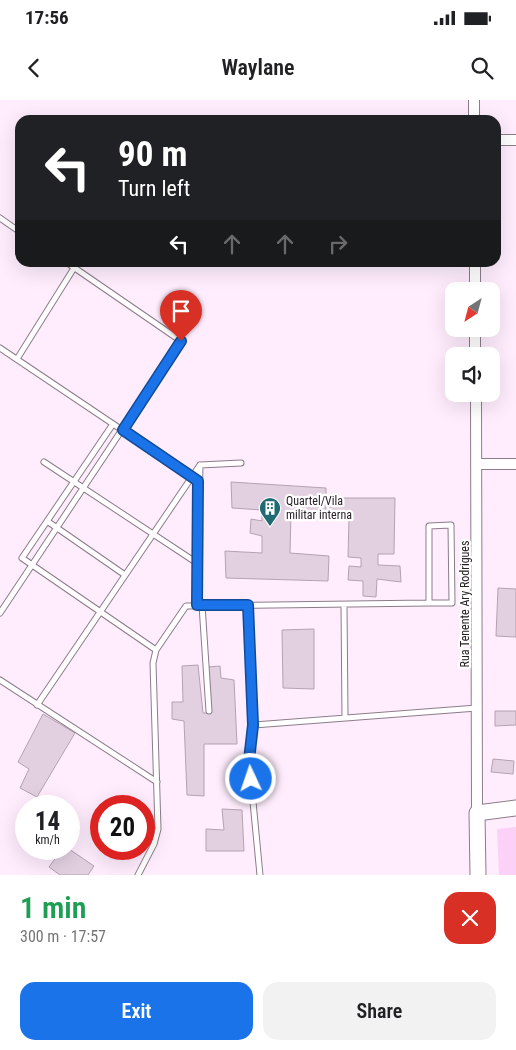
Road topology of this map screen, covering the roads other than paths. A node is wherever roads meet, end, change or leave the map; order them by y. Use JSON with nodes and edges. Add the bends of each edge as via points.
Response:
{"nodes":[{"id":1,"x":474,"y":100,"type":"edge"},
{"id":2,"x":474,"y":115,"type":"edge"},
{"id":3,"x":501,"y":140,"type":"edge"},
{"id":4,"x":516,"y":140,"type":"edge"},
{"id":5,"x":0,"y":218,"type":"edge"},
{"id":6,"x":15,"y":228,"type":"edge"},
{"id":7,"x":475,"y":267,"type":"edge"},
{"id":8,"x":74,"y":268,"type":"joint"},
{"id":9,"x":475,"y":282,"type":"edge"},
{"id":10,"x":0,"y":348,"type":"edge"},
{"id":11,"x":17,"y":359,"type":"junction"},
{"id":12,"x":476,"y":402,"type":"edge"},
{"id":13,"x":113,"y":424,"type":"junction"},
{"id":14,"x":123,"y":430,"type":"junction"},
{"id":15,"x":44,"y":462,"type":"dead end"},
{"id":16,"x":241,"y":463,"type":"dead end"},
{"id":17,"x":200,"y":464,"type":"junction"},
{"id":18,"x":476,"y":464,"type":"junction"},
{"id":19,"x":516,"y":464,"type":"edge"},
{"id":20,"x":192,"y":476,"type":"junction"},
{"id":21,"x":198,"y":481,"type":"junction"},
{"id":22,"x":74,"y":482,"type":"junction"},
{"id":23,"x":84,"y":488,"type":"junction"},
{"id":24,"x":47,"y":521,"type":"junction"},
{"id":25,"x":57,"y":528,"type":"junction"},
{"id":26,"x":152,"y":535,"type":"junction"},
{"id":27,"x":197,"y":563,"type":"junction"},
{"id":28,"x":32,"y":565,"type":"junction"},
{"id":29,"x":126,"y":574,"type":"junction"},
{"id":30,"x":429,"y":604,"type":"junction"},
{"id":31,"x":199,"y":605,"type":"junction"},
{"id":32,"x":248,"y":605,"type":"junction"},
{"id":33,"x":344,"y":605,"type":"junction"},
{"id":34,"x":100,"y":612,"type":"junction"},
{"id":35,"x":0,"y":613,"type":"edge"},
{"id":36,"x":156,"y":650,"type":"junction"},
{"id":37,"x":0,"y":680,"type":"edge"},
{"id":38,"x":37,"y":705,"type":"junction"},
{"id":39,"x":478,"y":708,"type":"junction"},
{"id":40,"x":209,"y":711,"type":"dead end"},
{"id":41,"x":345,"y":718,"type":"junction"},
{"id":42,"x":253,"y":725,"type":"junction"},
{"id":43,"x":157,"y":782,"type":"junction"},
{"id":44,"x":516,"y":808,"type":"edge"},
{"id":45,"x":477,"y":813,"type":"junction"},
{"id":46,"x":138,"y":875,"type":"edge"},
{"id":47,"x":260,"y":875,"type":"edge"},
{"id":48,"x":478,"y":875,"type":"edge"}],
"edges":[{"from":1,"to":2,"type":"street"},
{"from":3,"to":4,"type":"street"},
{"from":5,"to":6,"type":"lane"},
{"from":7,"to":9,"type":"street"},
{"from":8,"to":11,"type":"lane"},
{"from":8,"to":14,"type":"lane","via":[[181,341]]},
{"from":10,"to":11,"type":"lane"},
{"from":11,"to":13,"type":"lane"},
{"from":12,"to":18,"type":"street","name":"Rua Tenente Ary Rodrigues"},
{"from":13,"to":14,"type":"lane"},
{"from":13,"to":22,"type":"lane"},
{"from":14,"to":20,"type":"lane"},
{"from":14,"to":23,"type":"lane"},
{"from":15,"to":22,"type":"lane"},
{"from":16,"to":17,"type":"lane"},
{"from":17,"to":20,"type":"lane"},
{"from":17,"to":21,"type":"lane"},
{"from":18,"to":19,"type":"street"},
{"from":18,"to":39,"type":"street","name":"Rua Tenente Ary Rodrigues"},
{"from":20,"to":21,"type":"lane"},
{"from":20,"to":26,"type":"lane"},
{"from":21,"to":27,"type":"lane"},
{"from":22,"to":23,"type":"lane"},
{"from":22,"to":24,"type":"lane"},
{"from":23,"to":25,"type":"lane"},
{"from":23,"to":26,"type":"lane"},
{"from":24,"to":25,"type":"lane"},
{"from":24,"to":28,"type":"lane","via":[[22,558]]},
{"from":25,"to":28,"type":"lane"},
{"from":25,"to":29,"type":"lane"},
{"from":26,"to":27,"type":"lane"},
{"from":26,"to":29,"type":"lane"},
{"from":27,"to":31,"type":"lane"},
{"from":28,"to":34,"type":"lane"},
{"from":28,"to":35,"type":"lane"},
{"from":29,"to":34,"type":"lane"},
{"from":30,"to":30,"type":"lane","via":[[429,526],[451,525],[452,603]]},
{"from":30,"to":33,"type":"lane"},
{"from":31,"to":32,"type":"lane"},
{"from":31,"to":36,"type":"lane","via":[[186,606]]},
{"from":31,"to":40,"type":"lane"},
{"from":32,"to":33,"type":"lane"},
{"from":32,"to":42,"type":"lane"},
{"from":33,"to":41,"type":"lane"},
{"from":34,"to":36,"type":"lane"},
{"from":34,"to":38,"type":"lane"},
{"from":36,"to":43,"type":"lane","via":[[153,663]]},
{"from":37,"to":38,"type":"lane"},
{"from":38,"to":43,"type":"lane"},
{"from":39,"to":41,"type":"lane"},
{"from":39,"to":45,"type":"street","name":"Rua Tenente Ary Rodrigues"},
{"from":41,"to":42,"type":"lane"},
{"from":42,"to":47,"type":"lane","via":[[249,760]]},
{"from":43,"to":46,"type":"lane","via":[[158,829]]},
{"from":44,"to":45,"type":"street"},
{"from":45,"to":48,"type":"street"}]}
